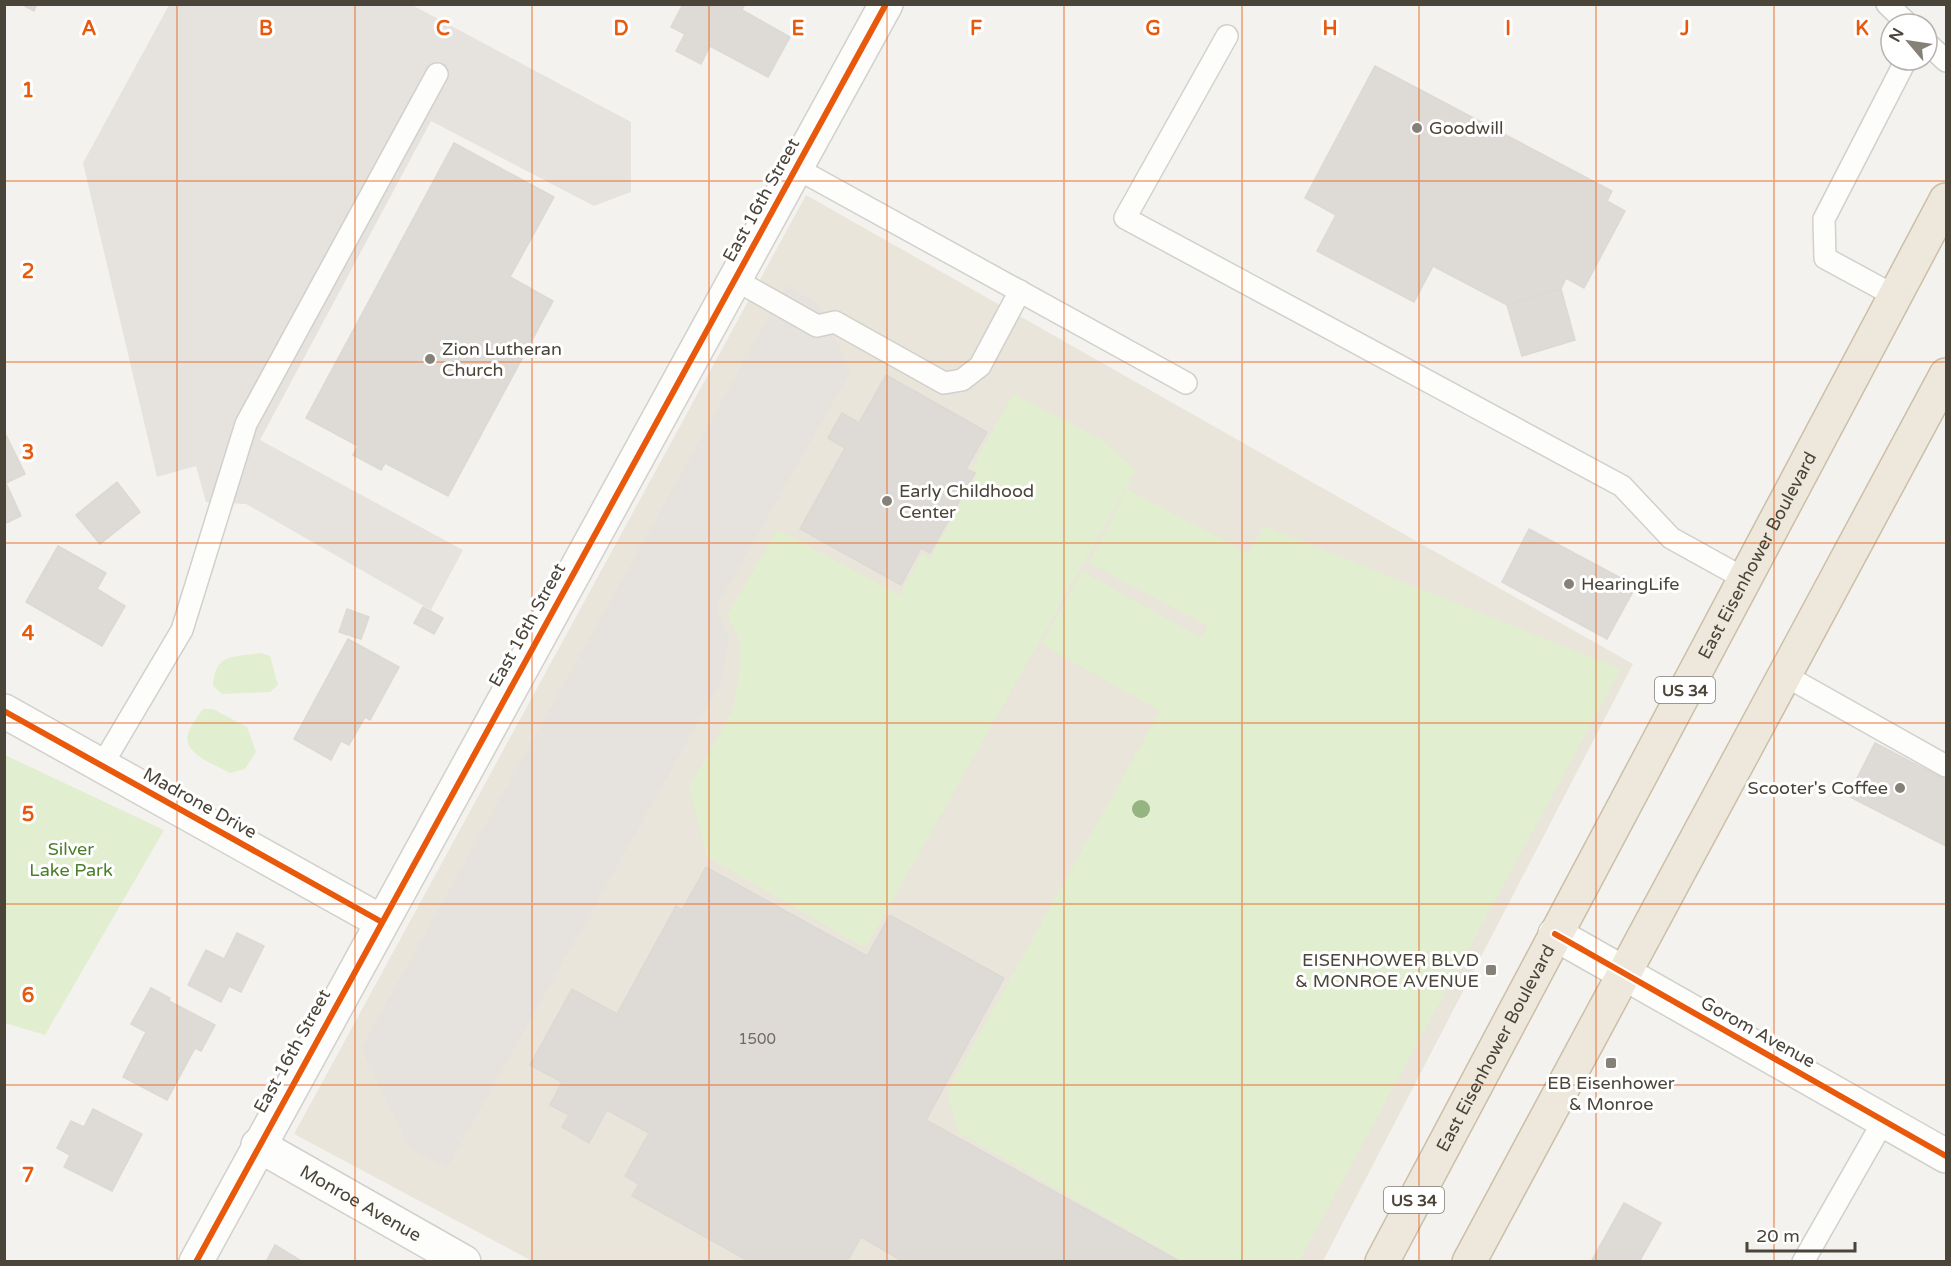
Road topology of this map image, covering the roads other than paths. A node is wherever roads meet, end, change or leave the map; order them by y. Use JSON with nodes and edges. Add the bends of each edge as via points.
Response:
{"nodes":[{"id":1,"x":886,"y":4,"type":"edge"},
{"id":2,"x":1227,"y":36,"type":"dead end"},
{"id":3,"x":1899,"y":72,"type":"edge"},
{"id":4,"x":436,"y":74,"type":"dead end"},
{"id":5,"x":796,"y":168,"type":"junction"},
{"id":6,"x":1947,"y":200,"type":"edge"},
{"id":7,"x":734,"y":279,"type":"junction"},
{"id":8,"x":1020,"y":291,"type":"junction"},
{"id":9,"x":1895,"y":296,"type":"junction"},
{"id":10,"x":1947,"y":375,"type":"edge"},
{"id":11,"x":1186,"y":383,"type":"dead end"},
{"id":12,"x":1745,"y":579,"type":"junction"},
{"id":13,"x":1786,"y":676,"type":"junction"},
{"id":14,"x":4,"y":711,"type":"edge"},
{"id":15,"x":102,"y":765,"type":"junction"},
{"id":16,"x":1947,"y":766,"type":"edge"},
{"id":17,"x":381,"y":921,"type":"junction"},
{"id":18,"x":1555,"y":934,"type":"junction"},
{"id":19,"x":1626,"y":974,"type":"junction"},
{"id":20,"x":1884,"y":1120,"type":"junction"},
{"id":21,"x":258,"y":1145,"type":"junction"},
{"id":22,"x":1947,"y":1156,"type":"edge"},
{"id":23,"x":196,"y":1262,"type":"edge"},
{"id":24,"x":464,"y":1262,"type":"edge"},
{"id":25,"x":1382,"y":1262,"type":"edge"},
{"id":26,"x":1469,"y":1262,"type":"edge"},
{"id":27,"x":1803,"y":1262,"type":"edge"}],
"edges":[{"from":1,"to":5,"type":"street","name":"East 16th Street"},
{"from":2,"to":12,"type":"lane","via":[[1125,218],[1622,486],[1671,538]]},
{"from":3,"to":9,"type":"lane","via":[[1824,219],[1825,258]]},
{"from":4,"to":15,"type":"lane","via":[[246,424],[182,630]]},
{"from":5,"to":7,"type":"street","name":"East 16th Street"},
{"from":5,"to":8,"type":"lane"},
{"from":6,"to":9,"type":"highway","name":"East Eisenhower Boulevard","number":"US 34"},
{"from":7,"to":8,"type":"lane","via":[[817,326],[836,322],[944,383],[962,380],[980,366]]},
{"from":7,"to":17,"type":"street","name":"East 16th Street"},
{"from":8,"to":11,"type":"lane"},
{"from":9,"to":12,"type":"highway","name":"East Eisenhower Boulevard","number":"US 34"},
{"from":10,"to":13,"type":"highway"},
{"from":12,"to":18,"type":"highway","name":"East Eisenhower Boulevard","number":"US 34"},
{"from":13,"to":16,"type":"lane"},
{"from":13,"to":19,"type":"highway"},
{"from":14,"to":15,"type":"street","name":"Madrone Drive"},
{"from":15,"to":17,"type":"street","name":"Madrone Drive"},
{"from":17,"to":21,"type":"street","name":"East 16th Street"},
{"from":18,"to":19,"type":"street","name":"Gorom Avenue"},
{"from":18,"to":25,"type":"highway","name":"East Eisenhower Boulevard","number":"US 34"},
{"from":19,"to":20,"type":"street","name":"Gorom Avenue"},
{"from":19,"to":26,"type":"highway"},
{"from":20,"to":22,"type":"street","name":"Gorom Avenue"},
{"from":20,"to":27,"type":"lane"},
{"from":21,"to":23,"type":"street","name":"East 16th Street"},
{"from":21,"to":24,"type":"street","name":"Monroe Avenue"}]}
